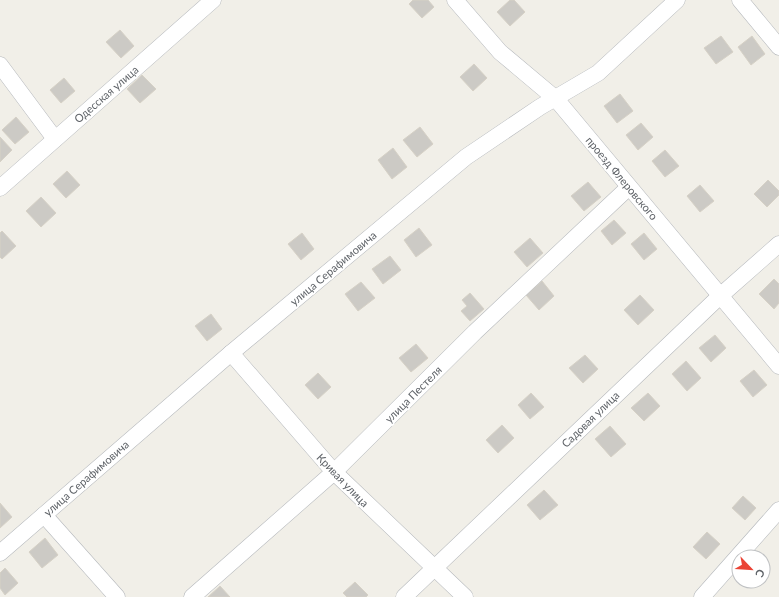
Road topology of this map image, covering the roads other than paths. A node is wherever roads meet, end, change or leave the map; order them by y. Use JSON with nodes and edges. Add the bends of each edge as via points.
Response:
{"nodes":[{"id":1,"x":213,"y":0,"type":"edge"},
{"id":2,"x":455,"y":0,"type":"edge"},
{"id":3,"x":677,"y":0,"type":"edge"},
{"id":4,"x":740,"y":0,"type":"edge"},
{"id":5,"x":779,"y":47,"type":"edge"},
{"id":6,"x":0,"y":65,"type":"edge"},
{"id":7,"x":556,"y":99,"type":"junction"},
{"id":8,"x":55,"y":139,"type":"junction"},
{"id":9,"x":629,"y":187,"type":"junction"},
{"id":10,"x":0,"y":188,"type":"edge"},
{"id":11,"x":779,"y":244,"type":"edge"},
{"id":12,"x":720,"y":296,"type":"junction"},
{"id":13,"x":231,"y":353,"type":"junction"},
{"id":14,"x":779,"y":366,"type":"edge"},
{"id":15,"x":334,"y":472,"type":"junction"},
{"id":16,"x":779,"y":510,"type":"edge"},
{"id":17,"x":44,"y":515,"type":"junction"},
{"id":18,"x":0,"y":553,"type":"edge"},
{"id":19,"x":434,"y":569,"type":"junction"},
{"id":20,"x":117,"y":597,"type":"edge"},
{"id":21,"x":192,"y":597,"type":"edge"},
{"id":22,"x":404,"y":597,"type":"edge"},
{"id":23,"x":465,"y":597,"type":"edge"},
{"id":24,"x":702,"y":597,"type":"edge"}],
"edges":[{"from":1,"to":8,"type":"street","name":"Одесская улица"},
{"from":2,"to":7,"type":"street","name":"проезд Флеровского","via":[[500,52]]},
{"from":3,"to":7,"type":"street","name":"улица Серафимовича","via":[[598,73]]},
{"from":4,"to":5,"type":"street"},
{"from":6,"to":8,"type":"street"},
{"from":7,"to":9,"type":"street","name":"проезд Флеровского"},
{"from":7,"to":13,"type":"street","name":"улица Серафимовича","via":[[466,157]]},
{"from":8,"to":10,"type":"street","name":"Одесская улица"},
{"from":9,"to":12,"type":"street","name":"проезд Флеровского"},
{"from":9,"to":15,"type":"street","name":"улица Пестеля","via":[[475,332]]},
{"from":11,"to":12,"type":"street","name":"Садовая улица"},
{"from":12,"to":14,"type":"street","name":"проезд Флеровского"},
{"from":12,"to":19,"type":"street","name":"Садовая улица"},
{"from":13,"to":15,"type":"street","name":"Кривая улица"},
{"from":13,"to":17,"type":"street","name":"улица Серафимовича"},
{"from":15,"to":19,"type":"street","name":"Кривая улица"},
{"from":15,"to":21,"type":"street","name":"улица Пестеля"},
{"from":16,"to":24,"type":"street"},
{"from":17,"to":18,"type":"street","name":"улица Серафимовича"},
{"from":17,"to":20,"type":"street"},
{"from":19,"to":22,"type":"street","name":"Садовая улица"},
{"from":19,"to":23,"type":"street","name":"Кривая улица"}]}
